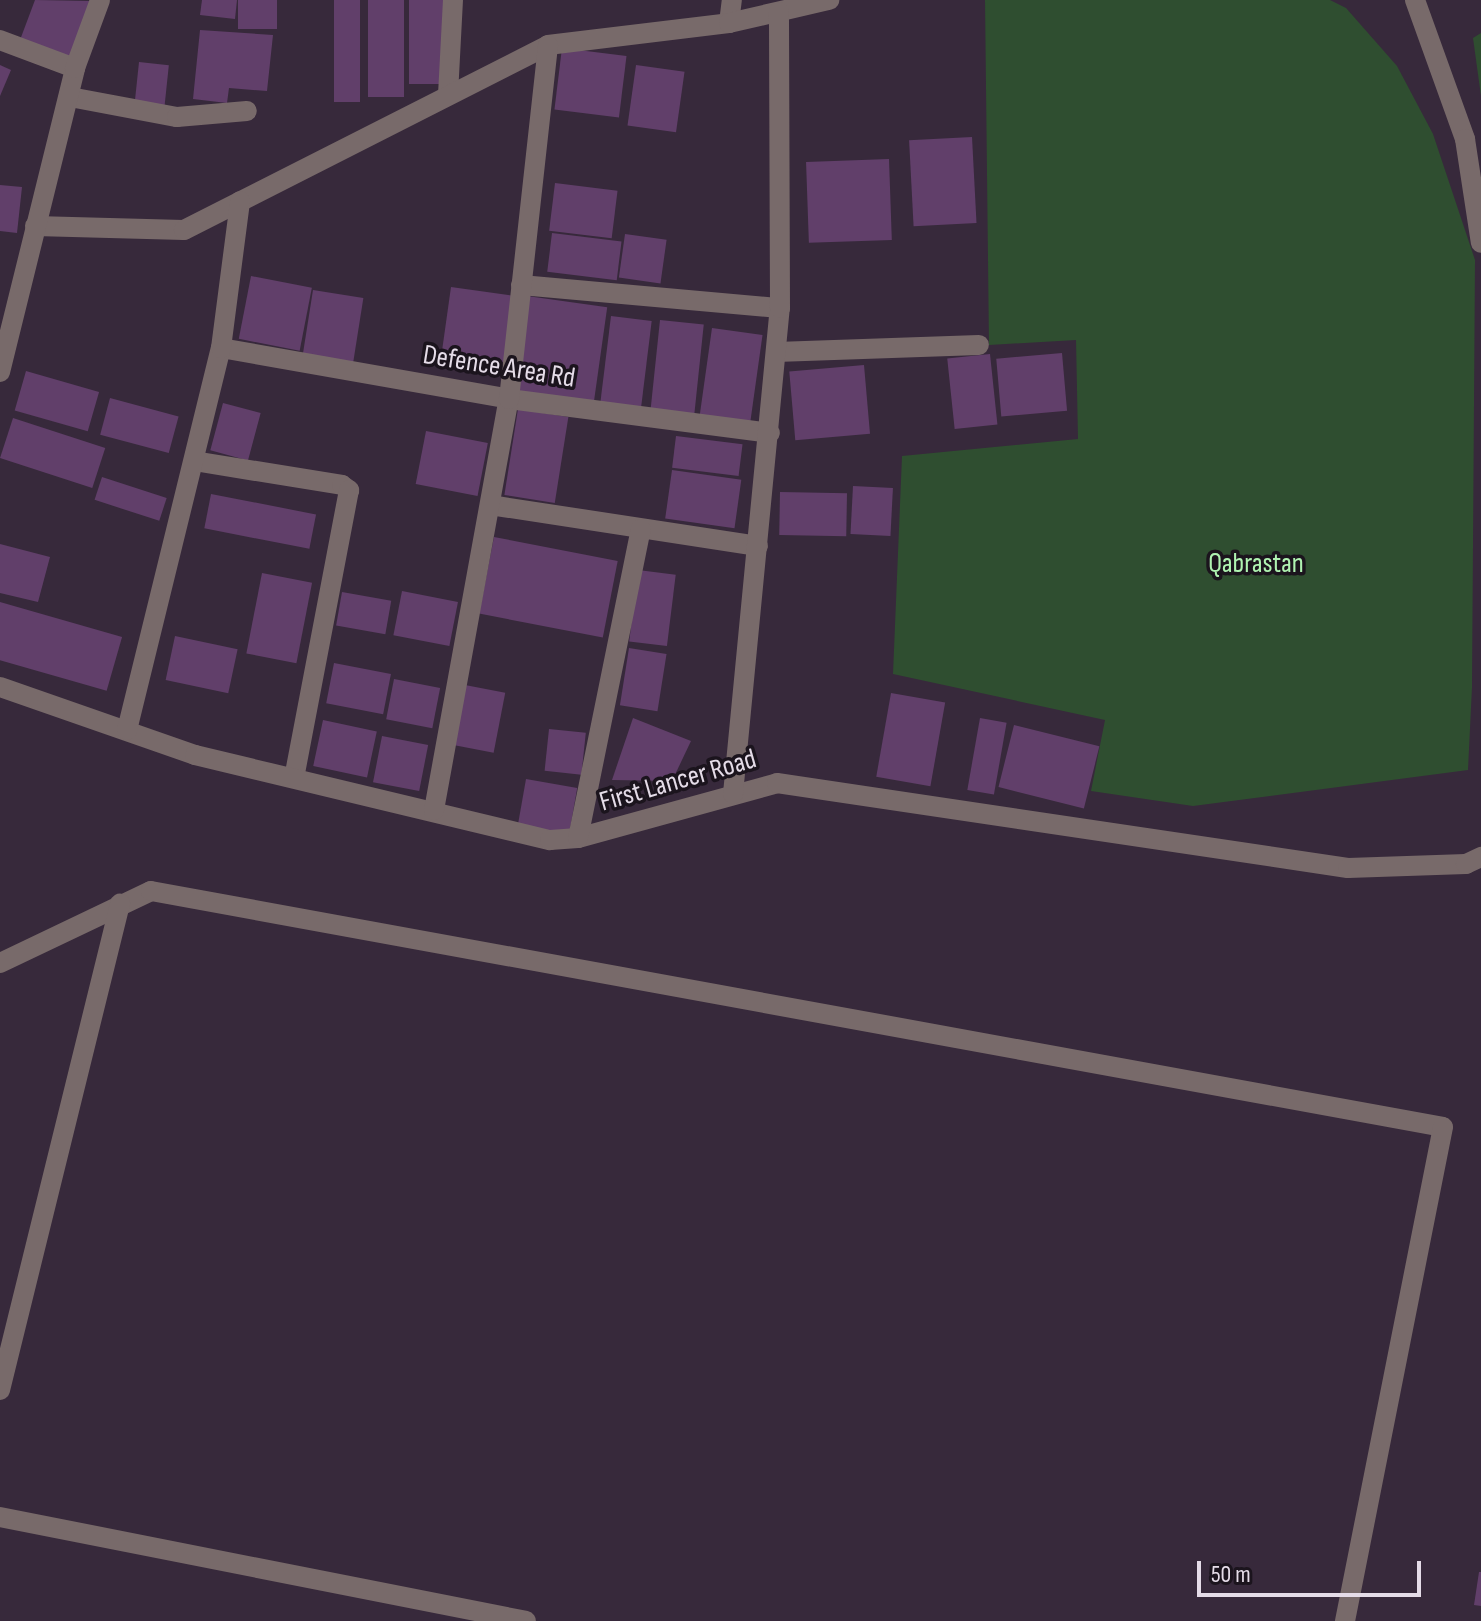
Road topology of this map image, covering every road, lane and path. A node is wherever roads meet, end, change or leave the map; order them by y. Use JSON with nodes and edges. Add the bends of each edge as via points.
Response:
{"nodes":[{"id":1,"x":100,"y":0,"type":"edge"},
{"id":2,"x":453,"y":0,"type":"edge"},
{"id":3,"x":732,"y":0,"type":"edge"},
{"id":4,"x":829,"y":0,"type":"edge"},
{"id":5,"x":1415,"y":0,"type":"edge"},
{"id":6,"x":779,"y":12,"type":"junction"},
{"id":7,"x":729,"y":23,"type":"junction"},
{"id":8,"x":0,"y":40,"type":"edge"},
{"id":9,"x":548,"y":45,"type":"junction"},
{"id":10,"x":75,"y":68,"type":"junction"},
{"id":11,"x":448,"y":95,"type":"junction"},
{"id":12,"x":70,"y":97,"type":"junction"},
{"id":13,"x":247,"y":111,"type":"dead end"},
{"id":14,"x":240,"y":201,"type":"junction"},
{"id":15,"x":35,"y":226,"type":"junction"},
{"id":16,"x":1481,"y":243,"type":"edge"},
{"id":17,"x":521,"y":285,"type":"junction"},
{"id":18,"x":780,"y":308,"type":"junction"},
{"id":19,"x":979,"y":345,"type":"dead end"},
{"id":20,"x":221,"y":348,"type":"junction"},
{"id":21,"x":776,"y":352,"type":"junction"},
{"id":22,"x":1,"y":368,"type":"edge"},
{"id":23,"x":509,"y":399,"type":"junction"},
{"id":24,"x":770,"y":433,"type":"junction"},
{"id":25,"x":194,"y":461,"type":"junction"},
{"id":26,"x":490,"y":505,"type":"junction"},
{"id":27,"x":641,"y":529,"type":"junction"},
{"id":28,"x":758,"y":546,"type":"junction"},
{"id":29,"x":0,"y":687,"type":"edge"},
{"id":30,"x":127,"y":730,"type":"junction"},
{"id":31,"x":294,"y":777,"type":"junction"},
{"id":32,"x":733,"y":794,"type":"junction"},
{"id":33,"x":434,"y":810,"type":"junction"},
{"id":34,"x":578,"y":838,"type":"junction"},
{"id":35,"x":1476,"y":865,"type":"edge"},
{"id":36,"x":120,"y":904,"type":"junction"},
{"id":37,"x":0,"y":963,"type":"edge"},
{"id":38,"x":0,"y":1390,"type":"edge"},
{"id":39,"x":0,"y":1517,"type":"edge"},
{"id":40,"x":526,"y":1621,"type":"edge"},
{"id":41,"x":1345,"y":1621,"type":"edge"}],
"edges":[{"from":1,"to":10,"type":"street"},
{"from":2,"to":11,"type":"street"},
{"from":3,"to":7,"type":"street"},
{"from":4,"to":6,"type":"street"},
{"from":5,"to":16,"type":"street","via":[[1465,139]]},
{"from":6,"to":7,"type":"street"},
{"from":6,"to":18,"type":"street"},
{"from":7,"to":9,"type":"street"},
{"from":8,"to":10,"type":"street"},
{"from":9,"to":11,"type":"street"},
{"from":9,"to":17,"type":"street"},
{"from":10,"to":12,"type":"street"},
{"from":11,"to":14,"type":"street"},
{"from":12,"to":13,"type":"street","via":[[177,117]]},
{"from":12,"to":15,"type":"street"},
{"from":14,"to":15,"type":"street","via":[[184,230]]},
{"from":14,"to":20,"type":"street"},
{"from":15,"to":22,"type":"street"},
{"from":17,"to":18,"type":"street"},
{"from":17,"to":23,"type":"street"},
{"from":18,"to":21,"type":"street"},
{"from":19,"to":21,"type":"street"},
{"from":20,"to":23,"type":"street","name":"Defence Area Rd"},
{"from":20,"to":25,"type":"street"},
{"from":21,"to":24,"type":"street"},
{"from":23,"to":24,"type":"street","name":"Defence Area Rd"},
{"from":23,"to":26,"type":"street"},
{"from":24,"to":28,"type":"street"},
{"from":25,"to":30,"type":"street"},
{"from":25,"to":31,"type":"street","via":[[349,490]]},
{"from":26,"to":27,"type":"street"},
{"from":26,"to":33,"type":"street"},
{"from":27,"to":28,"type":"street"},
{"from":27,"to":34,"type":"street"},
{"from":28,"to":32,"type":"street"},
{"from":29,"to":30,"type":"street","name":"First Lancer Road"},
{"from":30,"to":31,"type":"street","name":"First Lancer Road","via":[[195,755]]},
{"from":31,"to":33,"type":"street","name":"First Lancer Road"},
{"from":32,"to":34,"type":"street","name":"First Lancer Road"},
{"from":32,"to":35,"type":"street","name":"First Lancer Road","via":[[777,783],[1348,868]]},
{"from":33,"to":34,"type":"street","name":"First Lancer Road","via":[[550,840]]},
{"from":36,"to":37,"type":"street"},
{"from":36,"to":38,"type":"street"},
{"from":36,"to":41,"type":"street","via":[[151,891],[1443,1127]]},
{"from":39,"to":40,"type":"street"}]}
